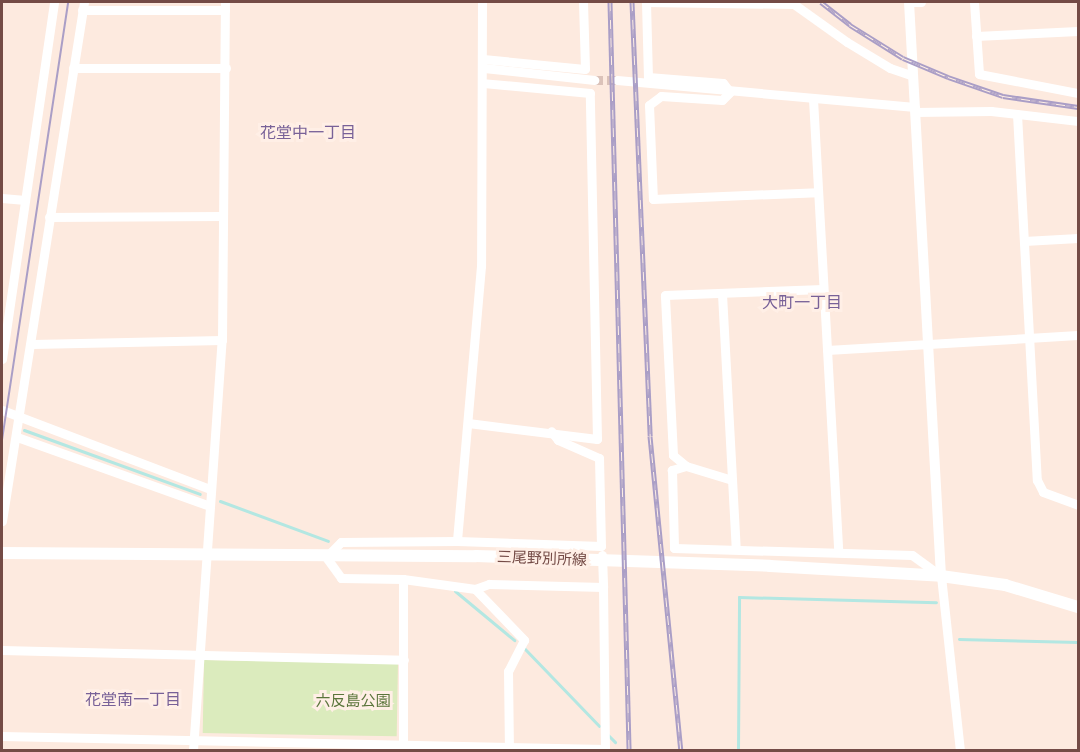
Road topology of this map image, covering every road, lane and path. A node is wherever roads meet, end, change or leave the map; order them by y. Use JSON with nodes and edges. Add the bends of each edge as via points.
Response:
{"nodes":[{"id":1,"x":54,"y":2,"type":"edge"},
{"id":2,"x":482,"y":2,"type":"edge"},
{"id":3,"x":583,"y":2,"type":"edge"},
{"id":4,"x":646,"y":2,"type":"edge"},
{"id":5,"x":909,"y":2,"type":"edge"},
{"id":6,"x":921,"y":2,"type":"edge"},
{"id":7,"x":974,"y":2,"type":"edge"},
{"id":8,"x":792,"y":3,"type":"edge"},
{"id":9,"x":83,"y":6,"type":"edge"},
{"id":10,"x":225,"y":6,"type":"edge"},
{"id":11,"x":1078,"y":31,"type":"edge"},
{"id":12,"x":976,"y":36,"type":"junction"},
{"id":13,"x":484,"y":64,"type":"junction"},
{"id":14,"x":73,"y":68,"type":"junction"},
{"id":15,"x":226,"y":68,"type":"junction"},
{"id":16,"x":913,"y":76,"type":"junction"},
{"id":17,"x":594,"y":80,"type":"tunnel mouth"},
{"id":18,"x":617,"y":80,"type":"tunnel mouth"},
{"id":19,"x":483,"y":83,"type":"junction"},
{"id":20,"x":730,"y":92,"type":"junction"},
{"id":21,"x":1078,"y":93,"type":"edge"},
{"id":22,"x":813,"y":99,"type":"junction"},
{"id":23,"x":915,"y":110,"type":"junction"},
{"id":24,"x":1017,"y":114,"type":"junction"},
{"id":25,"x":1078,"y":121,"type":"edge"},
{"id":26,"x":818,"y":192,"type":"junction"},
{"id":27,"x":2,"y":198,"type":"edge"},
{"id":28,"x":25,"y":200,"type":"junction"},
{"id":29,"x":222,"y":216,"type":"junction"},
{"id":30,"x":49,"y":217,"type":"junction"},
{"id":31,"x":1078,"y":238,"type":"edge"},
{"id":32,"x":1023,"y":241,"type":"junction"},
{"id":33,"x":823,"y":289,"type":"junction"},
{"id":34,"x":722,"y":294,"type":"junction"},
{"id":35,"x":1078,"y":335,"type":"edge"},
{"id":36,"x":1029,"y":338,"type":"junction"},
{"id":37,"x":222,"y":340,"type":"junction"},
{"id":38,"x":928,"y":342,"type":"junction"},
{"id":39,"x":32,"y":344,"type":"junction"},
{"id":40,"x":826,"y":350,"type":"junction"},
{"id":41,"x":2,"y":359,"type":"edge"},
{"id":42,"x":2,"y":410,"type":"edge"},
{"id":43,"x":20,"y":416,"type":"junction"},
{"id":44,"x":468,"y":423,"type":"junction"},
{"id":45,"x":551,"y":431,"type":"junction"},
{"id":46,"x":17,"y":437,"type":"junction"},
{"id":47,"x":686,"y":466,"type":"junction"},
{"id":48,"x":732,"y":480,"type":"junction"},
{"id":49,"x":210,"y":489,"type":"junction"},
{"id":50,"x":1078,"y":505,"type":"edge"},
{"id":51,"x":210,"y":506,"type":"junction"},
{"id":52,"x":2,"y":520,"type":"edge"},
{"id":53,"x":457,"y":541,"type":"junction"},
{"id":54,"x":601,"y":546,"type":"junction"},
{"id":55,"x":736,"y":549,"type":"junction"},
{"id":56,"x":838,"y":551,"type":"junction"},
{"id":57,"x":2,"y":553,"type":"edge"},
{"id":58,"x":208,"y":555,"type":"junction"},
{"id":59,"x":326,"y":556,"type":"junction"},
{"id":60,"x":941,"y":576,"type":"junction"},
{"id":61,"x":403,"y":579,"type":"junction"},
{"id":62,"x":603,"y":587,"type":"junction"},
{"id":63,"x":475,"y":589,"type":"junction"},
{"id":64,"x":1078,"y":607,"type":"edge"},
{"id":65,"x":2,"y":650,"type":"edge"},
{"id":66,"x":199,"y":656,"type":"junction"},
{"id":67,"x":404,"y":660,"type":"junction"},
{"id":68,"x":2,"y":736,"type":"edge"},
{"id":69,"x":194,"y":740,"type":"junction"},
{"id":70,"x":403,"y":749,"type":"edge"},
{"id":71,"x":509,"y":749,"type":"junction"},
{"id":72,"x":193,"y":750,"type":"edge"},
{"id":73,"x":605,"y":750,"type":"edge"},
{"id":74,"x":960,"y":750,"type":"edge"}],
"edges":[{"from":1,"to":28,"type":"street"},
{"from":2,"to":13,"type":"street"},
{"from":3,"to":13,"type":"street","via":[[585,69]]},
{"from":4,"to":8,"type":"street"},
{"from":4,"to":20,"type":"street","via":[[648,76],[723,83]]},
{"from":5,"to":6,"type":"street"},
{"from":5,"to":16,"type":"street"},
{"from":7,"to":12,"type":"street"},
{"from":8,"to":16,"type":"street","via":[[890,68]]},
{"from":9,"to":10,"type":"street"},
{"from":9,"to":14,"type":"street"},
{"from":10,"to":15,"type":"street"},
{"from":11,"to":12,"type":"street"},
{"from":12,"to":21,"type":"street","via":[[979,74]]},
{"from":13,"to":17,"type":"street"},
{"from":13,"to":19,"type":"street"},
{"from":14,"to":15,"type":"street"},
{"from":14,"to":30,"type":"street"},
{"from":15,"to":29,"type":"street"},
{"from":16,"to":23,"type":"street"},
{"from":18,"to":20,"type":"street"},
{"from":19,"to":44,"type":"street","via":[[481,266]]},
{"from":19,"to":45,"type":"street","via":[[590,93],[597,439]]},
{"from":20,"to":22,"type":"street"},
{"from":20,"to":26,"type":"street","via":[[722,100],[661,96],[649,105],[653,199]]},
{"from":22,"to":23,"type":"street"},
{"from":22,"to":26,"type":"street"},
{"from":23,"to":24,"type":"street"},
{"from":23,"to":38,"type":"street"},
{"from":24,"to":25,"type":"street"},
{"from":24,"to":32,"type":"street"},
{"from":26,"to":33,"type":"street"},
{"from":27,"to":28,"type":"street"},
{"from":28,"to":41,"type":"street"},
{"from":29,"to":30,"type":"street"},
{"from":29,"to":37,"type":"street"},
{"from":30,"to":39,"type":"street"},
{"from":31,"to":32,"type":"street"},
{"from":32,"to":36,"type":"street"},
{"from":33,"to":34,"type":"street"},
{"from":33,"to":40,"type":"street"},
{"from":34,"to":47,"type":"street","via":[[665,295],[672,455]]},
{"from":34,"to":48,"type":"street"},
{"from":35,"to":36,"type":"street"},
{"from":36,"to":38,"type":"street"},
{"from":36,"to":50,"type":"street","via":[[1037,480],[1043,492]]},
{"from":37,"to":39,"type":"street"},
{"from":37,"to":49,"type":"street"},
{"from":38,"to":40,"type":"street"},
{"from":38,"to":60,"type":"street"},
{"from":39,"to":43,"type":"street"},
{"from":40,"to":56,"type":"street"},
{"from":42,"to":43,"type":"street"},
{"from":43,"to":46,"type":"street"},
{"from":43,"to":49,"type":"street"},
{"from":44,"to":45,"type":"street"},
{"from":44,"to":53,"type":"street"},
{"from":45,"to":54,"type":"street","via":[[558,440],[599,458]]},
{"from":46,"to":51,"type":"street"},
{"from":46,"to":52,"type":"street"},
{"from":47,"to":48,"type":"street"},
{"from":47,"to":55,"type":"street","via":[[672,470],[674,548]]},
{"from":48,"to":55,"type":"street"},
{"from":49,"to":51,"type":"street"},
{"from":51,"to":58,"type":"street"},
{"from":53,"to":54,"type":"street"},
{"from":53,"to":59,"type":"street","via":[[341,542]]},
{"from":54,"to":62,"type":"street"},
{"from":55,"to":56,"type":"street"},
{"from":56,"to":60,"type":"street","via":[[912,555]]},
{"from":57,"to":58,"type":"main road","name":"三尾野別所線"},
{"from":58,"to":59,"type":"main road","name":"三尾野別所線"},
{"from":58,"to":66,"type":"street"},
{"from":59,"to":60,"type":"main road","name":"三尾野別所線","via":[[476,556]]},
{"from":59,"to":61,"type":"street","via":[[341,578]]},
{"from":60,"to":64,"type":"main road","name":"三尾野別所線","via":[[1005,585]]},
{"from":60,"to":74,"type":"street"},
{"from":61,"to":63,"type":"street"},
{"from":61,"to":67,"type":"street"},
{"from":62,"to":63,"type":"street","via":[[489,584]]},
{"from":62,"to":73,"type":"street"},
{"from":63,"to":71,"type":"street","via":[[524,640],[508,671]]},
{"from":65,"to":66,"type":"street"},
{"from":66,"to":67,"type":"street"},
{"from":66,"to":69,"type":"street"},
{"from":67,"to":70,"type":"street"},
{"from":68,"to":69,"type":"street"},
{"from":69,"to":70,"type":"street"},
{"from":69,"to":72,"type":"street"},
{"from":70,"to":71,"type":"street"},
{"from":71,"to":73,"type":"street"}]}
